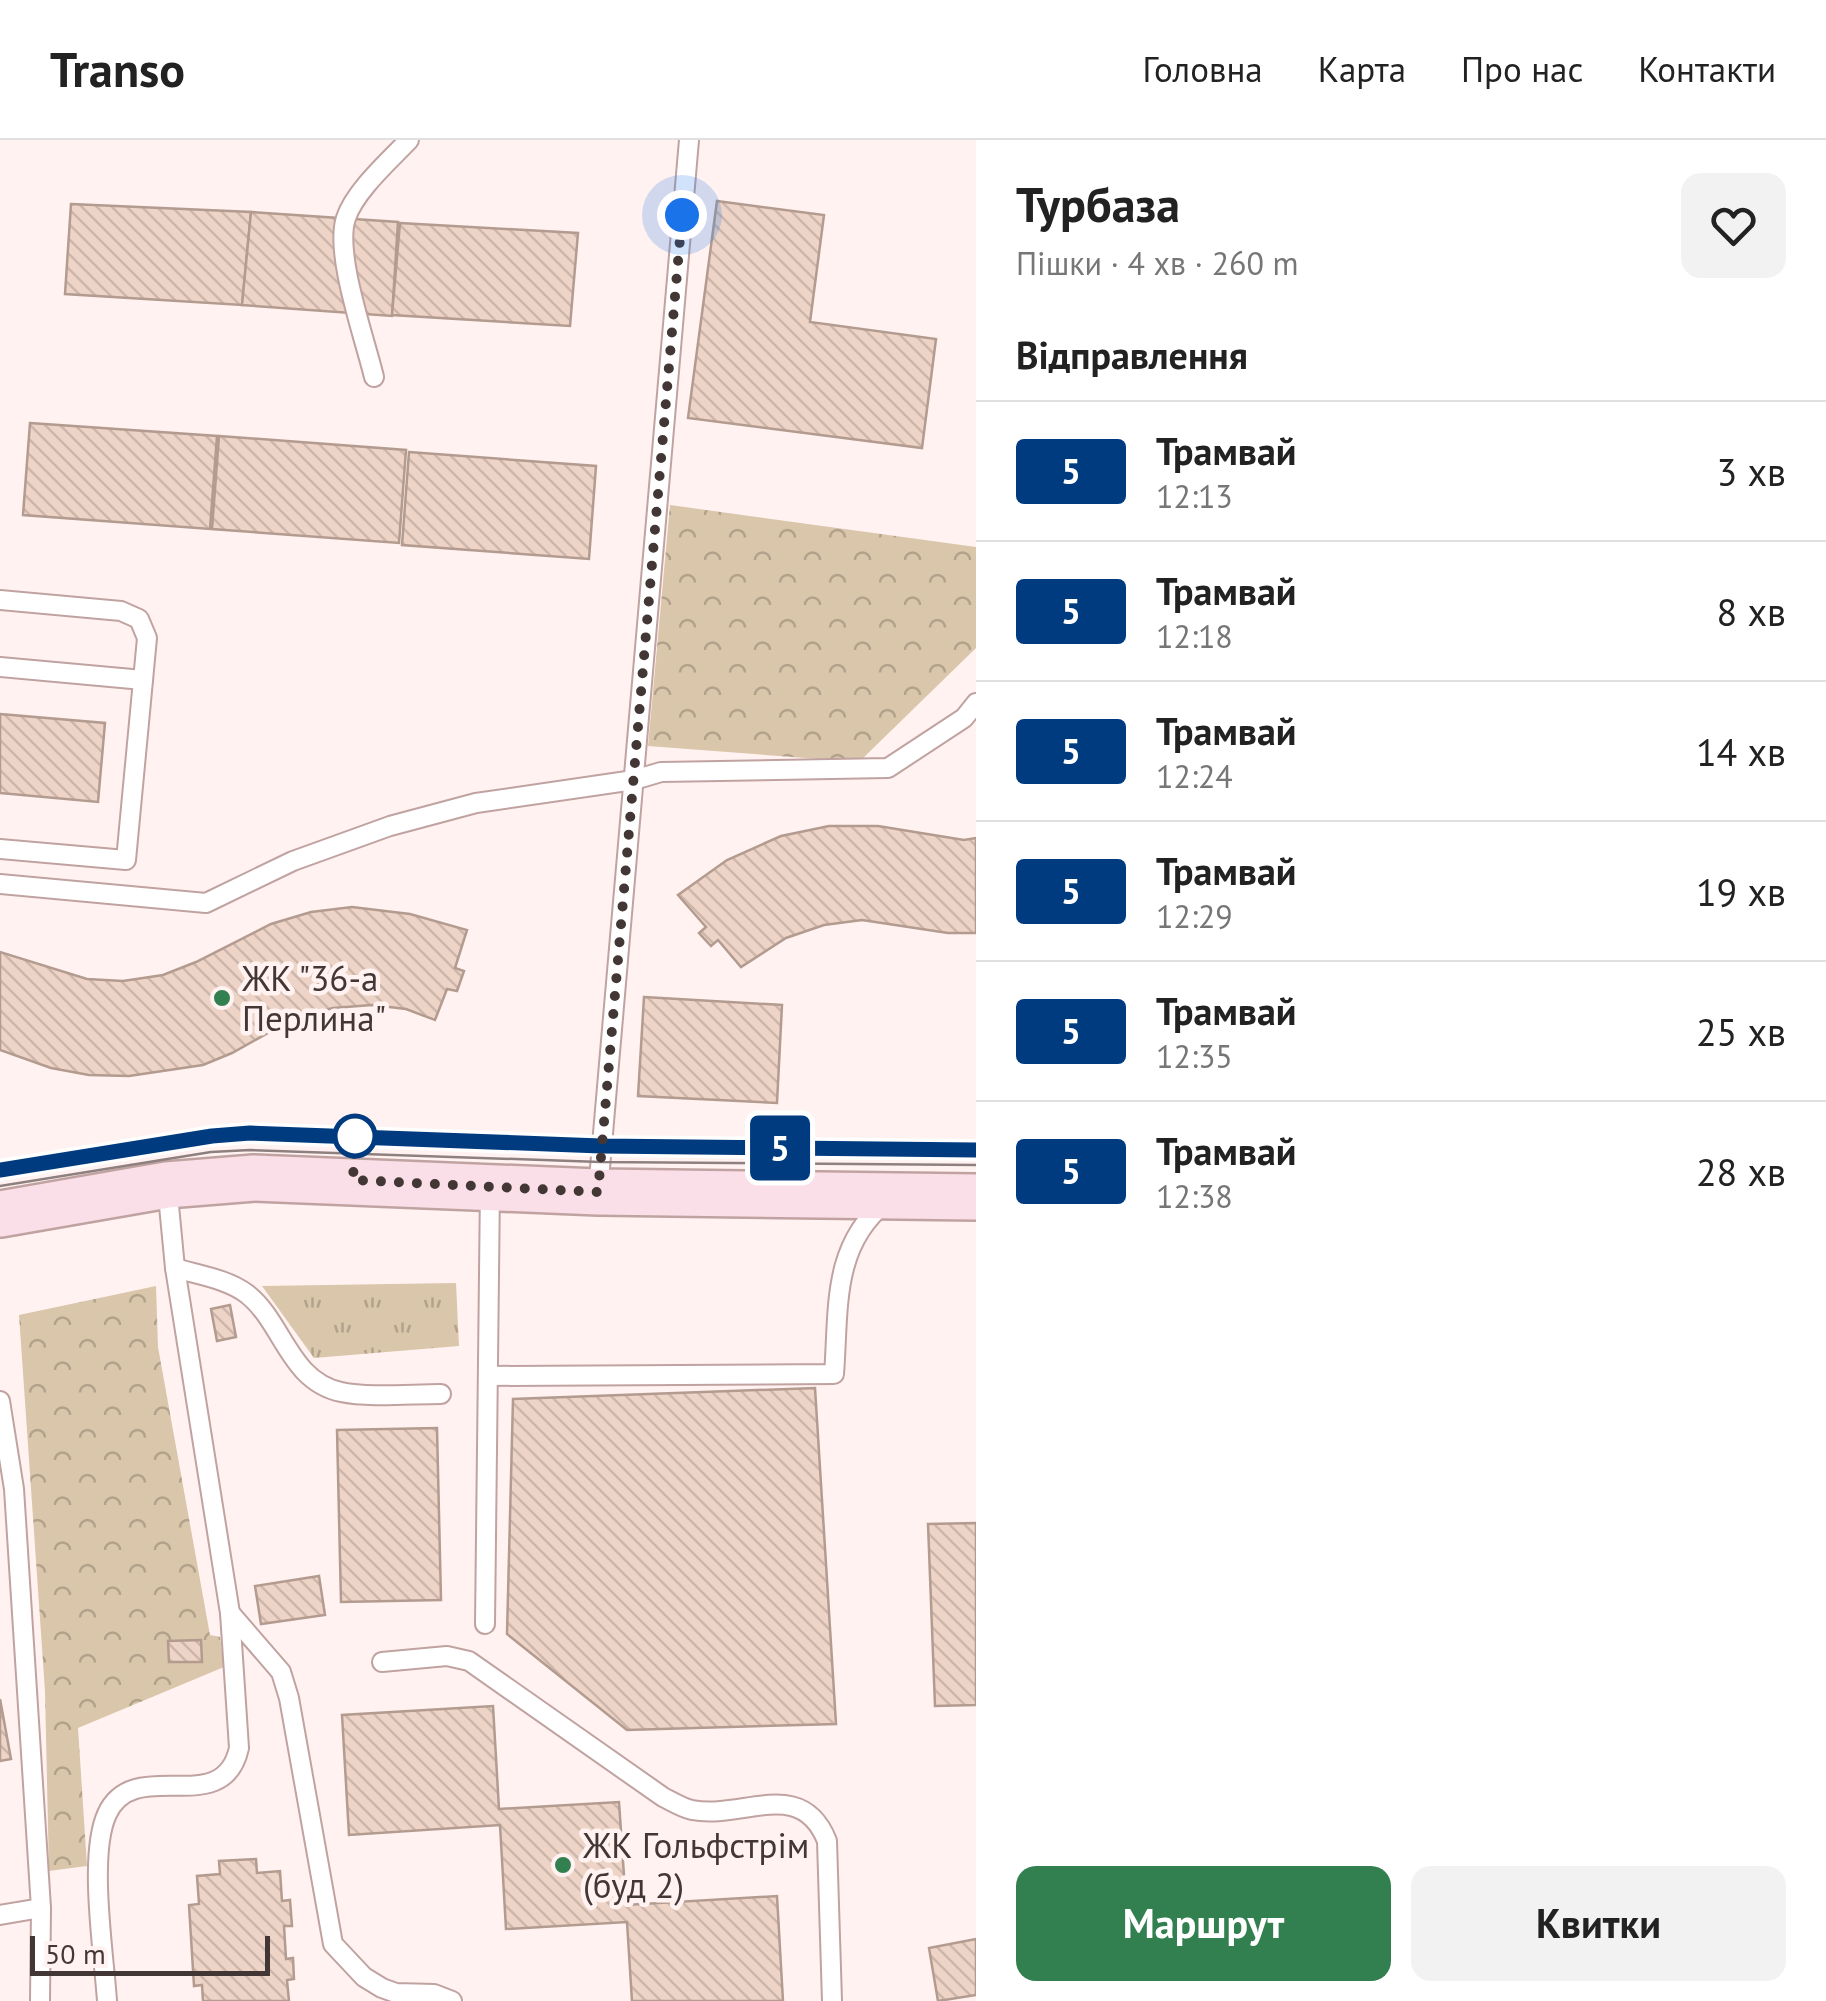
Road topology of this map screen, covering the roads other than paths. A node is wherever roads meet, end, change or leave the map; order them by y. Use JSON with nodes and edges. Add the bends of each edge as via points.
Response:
{"nodes":[{"id":1,"x":409,"y":140,"type":"edge"},
{"id":2,"x":689,"y":140,"type":"edge"},
{"id":3,"x":374,"y":377,"type":"dead end"},
{"id":4,"x":0,"y":600,"type":"edge"},
{"id":5,"x":0,"y":667,"type":"edge"},
{"id":6,"x":144,"y":680,"type":"junction"},
{"id":7,"x":976,"y":703,"type":"edge"},
{"id":8,"x":634,"y":780,"type":"junction"},
{"id":9,"x":0,"y":848,"type":"edge"},
{"id":10,"x":0,"y":884,"type":"edge"},
{"id":11,"x":168,"y":1185,"type":"junction"},
{"id":12,"x":490,"y":1187,"type":"junction"},
{"id":13,"x":598,"y":1192,"type":"junction"},
{"id":14,"x":893,"y":1196,"type":"junction"},
{"id":15,"x":976,"y":1197,"type":"edge"},
{"id":16,"x":0,"y":1214,"type":"edge"},
{"id":17,"x":175,"y":1268,"type":"junction"},
{"id":18,"x":488,"y":1376,"type":"junction"},
{"id":19,"x":441,"y":1394,"type":"dead end"},
{"id":20,"x":0,"y":1401,"type":"edge"},
{"id":21,"x":7,"y":1490,"type":"edge"},
{"id":22,"x":230,"y":1614,"type":"junction"},
{"id":23,"x":485,"y":1624,"type":"dead end"},
{"id":24,"x":382,"y":1662,"type":"dead end"},
{"id":25,"x":41,"y":1908,"type":"junction"},
{"id":26,"x":0,"y":1915,"type":"edge"},
{"id":27,"x":40,"y":2001,"type":"edge"},
{"id":28,"x":107,"y":2001,"type":"edge"},
{"id":29,"x":452,"y":2001,"type":"edge"},
{"id":30,"x":832,"y":2001,"type":"edge"}],
"edges":[{"from":1,"to":3,"type":"lane","via":[[346,218],[343,251]]},
{"from":2,"to":8,"type":"lane"},
{"from":4,"to":6,"type":"lane","via":[[132,614],[147,638]]},
{"from":5,"to":6,"type":"lane"},
{"from":6,"to":9,"type":"lane","via":[[126,860]]},
{"from":7,"to":8,"type":"lane","via":[[888,768],[661,772]]},
{"from":8,"to":10,"type":"lane","via":[[476,802],[390,826],[292,862],[206,904]]},
{"from":8,"to":13,"type":"lane"},
{"from":11,"to":12,"type":"main road","via":[[254,1178]]},
{"from":11,"to":16,"type":"main road"},
{"from":11,"to":17,"type":"lane"},
{"from":12,"to":13,"type":"main road"},
{"from":12,"to":18,"type":"lane"},
{"from":13,"to":14,"type":"main road"},
{"from":14,"to":15,"type":"main road"},
{"from":14,"to":18,"type":"lane","via":[[857,1230],[847,1251],[834,1374]]},
{"from":17,"to":19,"type":"lane","via":[[251,1296],[305,1372],[323,1385],[341,1392]]},
{"from":17,"to":22,"type":"lane"},
{"from":18,"to":23,"type":"lane"},
{"from":20,"to":21,"type":"lane"},
{"from":21,"to":25,"type":"lane"},
{"from":22,"to":28,"type":"lane","via":[[239,1730],[235,1766],[211,1784],[138,1788],[123,1795],[101,1831]]},
{"from":22,"to":29,"type":"lane","via":[[281,1672],[334,1944],[382,1988]]},
{"from":24,"to":30,"type":"lane","via":[[447,1656],[470,1661],[690,1810],[778,1805],[811,1814],[827,1841]]},
{"from":25,"to":26,"type":"lane"},
{"from":25,"to":27,"type":"lane"}]}
